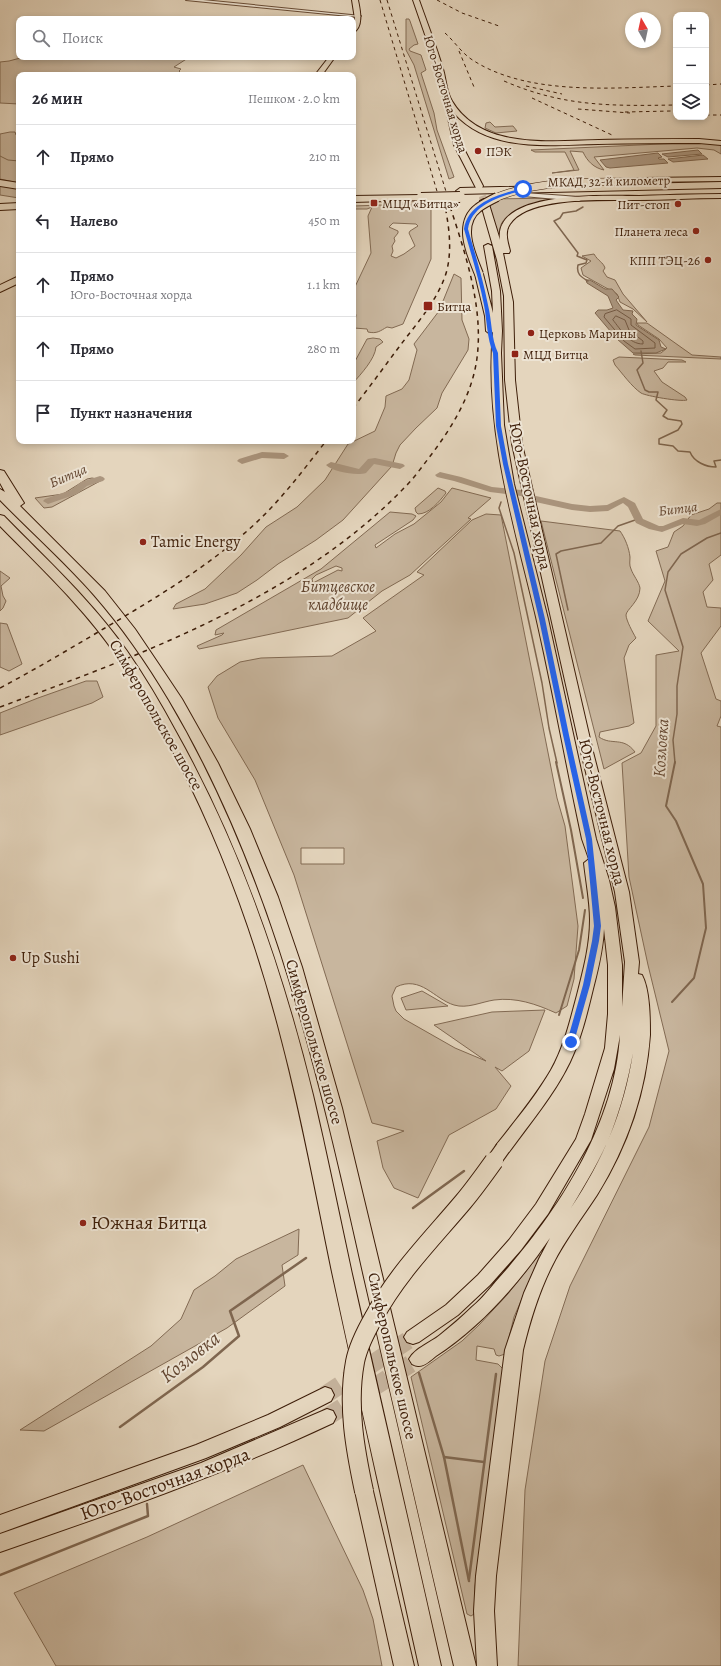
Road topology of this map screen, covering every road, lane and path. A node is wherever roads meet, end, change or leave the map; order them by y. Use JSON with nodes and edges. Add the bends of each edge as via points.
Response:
{"nodes":[{"id":1,"x":188,"y":0,"type":"edge"},
{"id":2,"x":355,"y":0,"type":"edge"},
{"id":3,"x":410,"y":0,"type":"edge"},
{"id":4,"x":416,"y":0,"type":"edge"},
{"id":5,"x":358,"y":16,"type":"junction"},
{"id":6,"x":356,"y":25,"type":"edge"},
{"id":7,"x":330,"y":60,"type":"edge"},
{"id":8,"x":320,"y":72,"type":"edge"},
{"id":9,"x":447,"y":99,"type":"junction"},
{"id":10,"x":721,"y":143,"type":"edge"},
{"id":11,"x":721,"y":180,"type":"edge"},
{"id":12,"x":2,"y":183,"type":"edge"},
{"id":13,"x":16,"y":185,"type":"edge"},
{"id":14,"x":721,"y":185,"type":"edge"},
{"id":15,"x":470,"y":186,"type":"tunnel mouth"},
{"id":16,"x":479,"y":186,"type":"tunnel mouth"},
{"id":17,"x":554,"y":189,"type":"junction"},
{"id":18,"x":721,"y":191,"type":"edge"},
{"id":19,"x":356,"y":193,"type":"edge"},
{"id":20,"x":460,"y":194,"type":"junction"},
{"id":21,"x":421,"y":195,"type":"junction"},
{"id":22,"x":525,"y":196,"type":"junction"},
{"id":23,"x":721,"y":196,"type":"edge"},
{"id":24,"x":356,"y":199,"type":"edge"},
{"id":25,"x":583,"y":199,"type":"junction"},
{"id":26,"x":0,"y":201,"type":"edge"},
{"id":27,"x":16,"y":205,"type":"edge"},
{"id":28,"x":16,"y":205,"type":"edge"},
{"id":29,"x":0,"y":207,"type":"edge"},
{"id":30,"x":504,"y":270,"type":"junction"},
{"id":31,"x":16,"y":281,"type":"edge"},
{"id":32,"x":0,"y":289,"type":"edge"},
{"id":33,"x":496,"y":353,"type":"junction"},
{"id":34,"x":0,"y":473,"type":"edge"},
{"id":35,"x":0,"y":493,"type":"edge"},
{"id":36,"x":0,"y":519,"type":"edge"},
{"id":37,"x":52,"y":544,"type":"junction"},
{"id":38,"x":589,"y":839,"type":"junction"},
{"id":39,"x":632,"y":962,"type":"junction"},
{"id":40,"x":413,"y":1338,"type":"tunnel mouth"},
{"id":41,"x":418,"y":1359,"type":"tunnel mouth"},
{"id":42,"x":325,"y":1395,"type":"tunnel mouth"},
{"id":43,"x":327,"y":1417,"type":"tunnel mouth"},
{"id":44,"x":0,"y":1524,"type":"edge"},
{"id":45,"x":0,"y":1543,"type":"edge"},
{"id":46,"x":404,"y":1666,"type":"edge"},
{"id":47,"x":430,"y":1666,"type":"edge"},
{"id":48,"x":466,"y":1666,"type":"edge"},
{"id":49,"x":487,"y":1666,"type":"edge"}],
"edges":[{"from":1,"to":5,"type":"street"},
{"from":2,"to":5,"type":"main road"},
{"from":3,"to":15,"type":"main road","name":"Юго-Восточная хорда","via":[[433,69],[452,146]]},
{"from":4,"to":9,"type":"main road","name":"Юго-Восточная хорда","via":[[440,69]]},
{"from":5,"to":6,"type":"main road"},
{"from":7,"to":8,"type":"main road"},
{"from":9,"to":10,"type":"main road","via":[[459,116],[485,132],[506,139],[534,143]]},
{"from":9,"to":16,"type":"main road","name":"Юго-Восточная хорда","via":[[460,148]]},
{"from":11,"to":17,"type":"main road","via":[[617,180]]},
{"from":11,"to":33,"type":"main road","bridge":true,"via":[[550,185],[517,190],[490,200],[474,212],[467,225],[468,238],[479,274],[489,316],[492,344]]},
{"from":12,"to":13,"type":"highway"},
{"from":14,"to":17,"type":"highway","name":"МКАД, 32-й километр"},
{"from":17,"to":20,"type":"highway","name":"МКАД, 32-й километр"},
{"from":18,"to":22,"type":"highway","name":"МКАД, 32-й километр"},
{"from":19,"to":21,"type":"highway","name":"МКАД, 32-й километр"},
{"from":20,"to":21,"type":"highway","name":"МКАД, 32-й километр","bridge":true},
{"from":20,"to":22,"type":"highway","name":"МКАД, 32-й километр"},
{"from":21,"to":24,"type":"highway","name":"МКАД, 32-й километр"},
{"from":22,"to":25,"type":"street"},
{"from":23,"to":25,"type":"main road"},
{"from":25,"to":30,"type":"main road","via":[[539,204],[510,218],[503,233],[506,257]]},
{"from":26,"to":27,"type":"highway"},
{"from":28,"to":29,"type":"highway"},
{"from":30,"to":33,"type":"main road","name":"Юго-Восточная хорда","via":[[480,201],[496,291]]},
{"from":30,"to":39,"type":"main road","name":"Юго-Восточная хорда","via":[[509,313],[512,410],[522,468],[622,892]]},
{"from":31,"to":32,"type":"highway"},
{"from":33,"to":38,"type":"main road","name":"Юго-Восточная хорда","via":[[499,426],[505,464],[542,619]]},
{"from":34,"to":37,"type":"highway","via":[[20,506]]},
{"from":35,"to":37,"type":"highway","name":"Симферопольское шоссе"},
{"from":36,"to":47,"type":"highway","name":"Симферопольское шоссе","via":[[108,634],[154,704],[197,783],[248,901],[275,983],[317,1149],[374,1426]]},
{"from":37,"to":48,"type":"highway","name":"Симферопольское шоссе","via":[[101,595],[175,700],[218,776],[251,848],[284,937],[313,1030],[352,1186]]},
{"from":38,"to":40,"type":"main road","name":"Юго-Восточная хорда","via":[[608,907],[615,965],[612,1048],[593,1114],[583,1140],[566,1170],[542,1209],[515,1245],[484,1280],[452,1310]]},
{"from":38,"to":46,"type":"main road","bridge":true,"via":[[597,926],[592,959],[571,1042],[550,1083],[503,1148],[463,1202],[393,1283],[360,1345],[353,1372],[354,1438]]},
{"from":39,"to":41,"type":"main road","name":"Юго-Восточная хорда","via":[[630,1028],[624,1069],[612,1111],[593,1157],[528,1257],[462,1327]]},
{"from":39,"to":49,"type":"main road","via":[[639,988],[643,1033],[638,1073],[624,1121],[605,1166],[539,1276],[522,1320],[514,1350],[486,1576],[484,1611]]},
{"from":42,"to":44,"type":"main road","name":"Юго-Восточная хорда","via":[[274,1421],[200,1452]]},
{"from":43,"to":45,"type":"main road","name":"Юго-Восточная хорда","via":[[280,1440],[212,1467]]}]}
